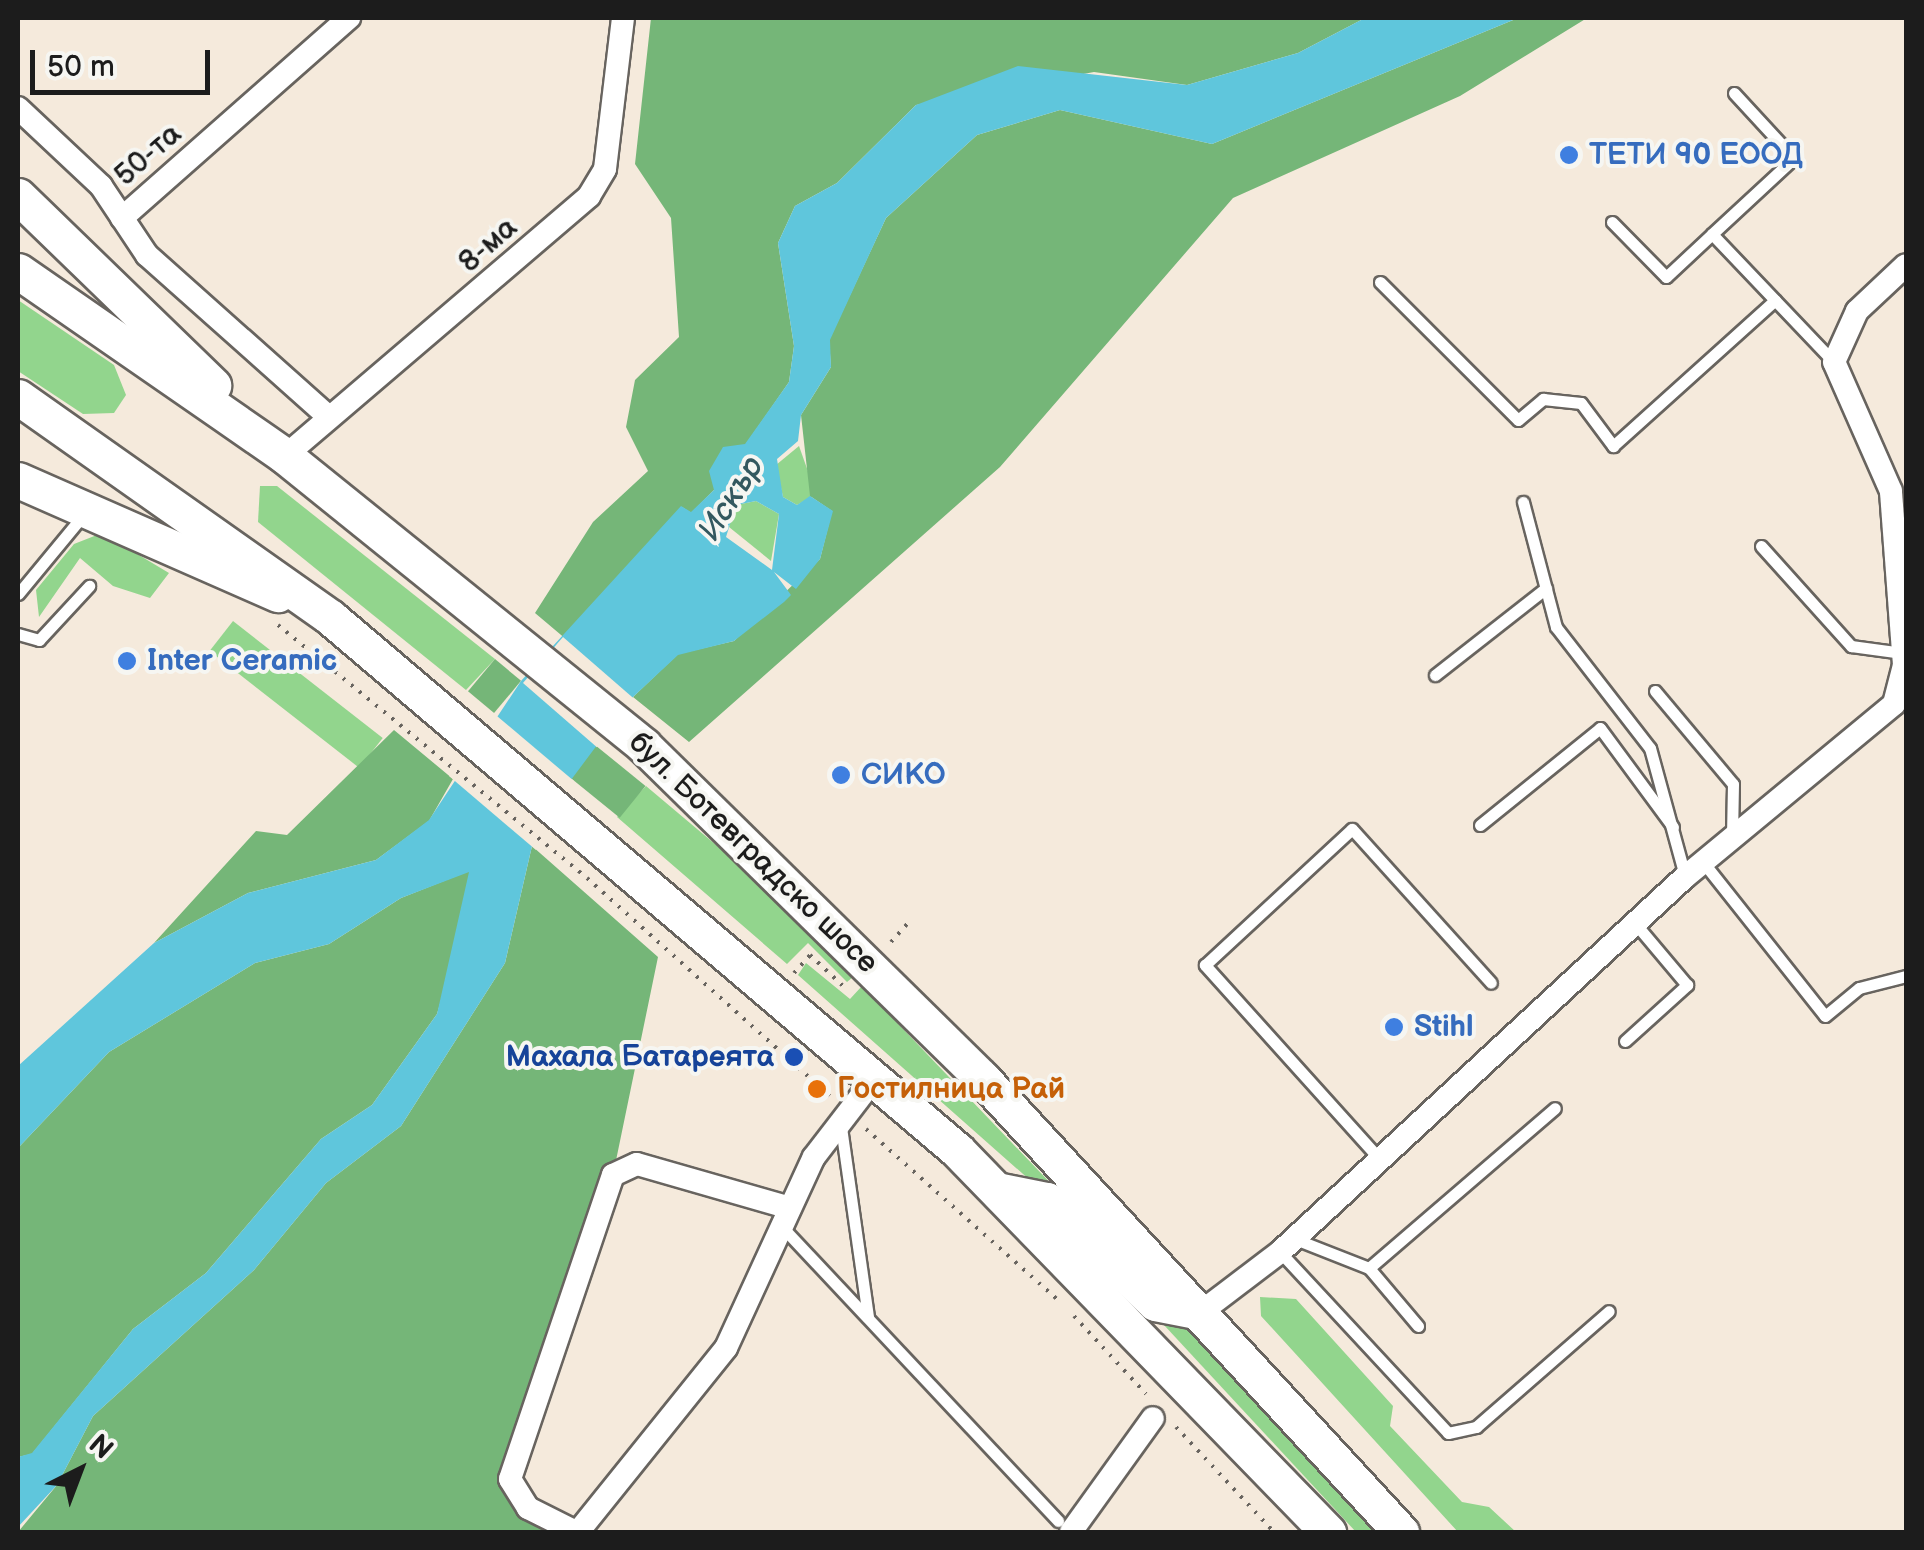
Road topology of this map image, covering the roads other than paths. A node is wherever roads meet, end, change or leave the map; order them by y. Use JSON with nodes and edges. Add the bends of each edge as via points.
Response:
{"nodes":[{"id":1,"x":349,"y":18,"type":"edge"},
{"id":2,"x":623,"y":18,"type":"edge"},
{"id":3,"x":1734,"y":93,"type":"dead end"},
{"id":4,"x":18,"y":108,"type":"edge"},
{"id":5,"x":18,"y":196,"type":"edge"},
{"id":6,"x":122,"y":218,"type":"junction"},
{"id":7,"x":1612,"y":222,"type":"dead end"},
{"id":8,"x":1712,"y":234,"type":"junction"},
{"id":9,"x":1906,"y":265,"type":"edge"},
{"id":10,"x":18,"y":271,"type":"edge"},
{"id":11,"x":1380,"y":282,"type":"dead end"},
{"id":12,"x":1775,"y":300,"type":"junction"},
{"id":13,"x":1834,"y":362,"type":"junction"},
{"id":14,"x":18,"y":397,"type":"edge"},
{"id":15,"x":328,"y":416,"type":"junction"},
{"id":16,"x":286,"y":456,"type":"junction"},
{"id":17,"x":18,"y":480,"type":"edge"},
{"id":18,"x":1524,"y":502,"type":"dead end"},
{"id":19,"x":86,"y":511,"type":"junction"},
{"id":20,"x":1761,"y":546,"type":"dead end"},
{"id":21,"x":89,"y":586,"type":"dead end"},
{"id":22,"x":1546,"y":588,"type":"junction"},
{"id":23,"x":18,"y":594,"type":"edge"},
{"id":24,"x":331,"y":618,"type":"junction"},
{"id":25,"x":18,"y":634,"type":"edge"},
{"id":26,"x":1903,"y":653,"type":"junction"},
{"id":27,"x":1436,"y":676,"type":"dead end"},
{"id":28,"x":1904,"y":687,"type":"edge"},
{"id":29,"x":1656,"y":691,"type":"dead end"},
{"id":30,"x":1480,"y":825,"type":"dead end"},
{"id":31,"x":1678,"y":834,"type":"junction"},
{"id":32,"x":1732,"y":838,"type":"junction"},
{"id":33,"x":1694,"y":869,"type":"junction"},
{"id":34,"x":1634,"y":922,"type":"junction"},
{"id":35,"x":1906,"y":976,"type":"edge"},
{"id":36,"x":1491,"y":983,"type":"dead end"},
{"id":37,"x":1626,"y":1040,"type":"dead end"},
{"id":38,"x":874,"y":1079,"type":"junction"},
{"id":39,"x":1555,"y":1108,"type":"dead end"},
{"id":40,"x":843,"y":1114,"type":"junction"},
{"id":41,"x":1376,"y":1155,"type":"junction"},
{"id":42,"x":1001,"y":1190,"type":"junction"},
{"id":43,"x":788,"y":1219,"type":"junction"},
{"id":44,"x":1286,"y":1245,"type":"junction"},
{"id":45,"x":1369,"y":1268,"type":"junction"},
{"id":46,"x":1610,"y":1310,"type":"dead end"},
{"id":47,"x":1201,"y":1312,"type":"junction"},
{"id":48,"x":869,"y":1319,"type":"junction"},
{"id":49,"x":1418,"y":1326,"type":"dead end"},
{"id":50,"x":1162,"y":1417,"type":"road end"},
{"id":51,"x":1065,"y":1527,"type":"edge"},
{"id":52,"x":577,"y":1532,"type":"edge"},
{"id":53,"x":1328,"y":1532,"type":"edge"},
{"id":54,"x":1401,"y":1532,"type":"edge"}],
"edges":[{"from":1,"to":6,"type":"street","name":"50-та"},
{"from":2,"to":15,"type":"street","name":"8-ма","via":[[604,169],[590,196]]},
{"from":3,"to":8,"type":"lane","via":[[1794,158]]},
{"from":4,"to":6,"type":"street","via":[[101,186]]},
{"from":5,"to":16,"type":"main road"},
{"from":6,"to":15,"type":"street","via":[[147,255]]},
{"from":7,"to":8,"type":"lane","via":[[1666,277]]},
{"from":8,"to":12,"type":"lane"},
{"from":9,"to":13,"type":"street","via":[[1857,312]]},
{"from":10,"to":16,"type":"main road","name":"бул. Ботевградско шосе"},
{"from":11,"to":12,"type":"lane","via":[[1518,420],[1543,399],[1580,403],[1613,446]]},
{"from":12,"to":13,"type":"lane"},
{"from":13,"to":26,"type":"street","via":[[1891,490]]},
{"from":14,"to":24,"type":"main road"},
{"from":15,"to":16,"type":"street","name":"8-ма"},
{"from":16,"to":47,"type":"main road","name":"бул. Ботевградско шосе","via":[[644,746],[969,1066]]},
{"from":17,"to":19,"type":"main road"},
{"from":18,"to":22,"type":"lane"},
{"from":19,"to":23,"type":"lane"},
{"from":19,"to":24,"type":"main road"},
{"from":20,"to":26,"type":"lane","via":[[1851,646]]},
{"from":21,"to":25,"type":"lane","via":[[39,640]]},
{"from":22,"to":27,"type":"lane"},
{"from":22,"to":31,"type":"lane","via":[[1556,627],[1650,748]]},
{"from":24,"to":38,"type":"main road","via":[[424,694],[598,865]]},
{"from":26,"to":28,"type":"street"},
{"from":28,"to":32,"type":"street","via":[[1857,740]]},
{"from":29,"to":32,"type":"lane","via":[[1734,784]]},
{"from":30,"to":31,"type":"lane","via":[[1600,728]]},
{"from":31,"to":33,"type":"lane"},
{"from":32,"to":33,"type":"street"},
{"from":33,"to":34,"type":"street"},
{"from":33,"to":35,"type":"lane","via":[[1825,1016],[1859,988]]},
{"from":34,"to":37,"type":"lane","via":[[1686,985]]},
{"from":34,"to":41,"type":"street"},
{"from":36,"to":41,"type":"lane","via":[[1352,829],[1205,966]]},
{"from":38,"to":40,"type":"street"},
{"from":38,"to":42,"type":"main road"},
{"from":39,"to":45,"type":"lane"},
{"from":40,"to":43,"type":"street"},
{"from":40,"to":48,"type":"lane"},
{"from":41,"to":44,"type":"street"},
{"from":42,"to":47,"type":"main road","via":[[1047,1200],[1155,1303]]},
{"from":42,"to":53,"type":"main road"},
{"from":43,"to":48,"type":"lane"},
{"from":43,"to":52,"type":"street","via":[[726,1348]]},
{"from":43,"to":52,"type":"street","via":[[637,1164],[613,1174],[510,1479],[528,1508]]},
{"from":44,"to":45,"type":"lane"},
{"from":44,"to":46,"type":"lane","via":[[1448,1432],[1476,1427]]},
{"from":44,"to":47,"type":"street"},
{"from":45,"to":49,"type":"lane"},
{"from":47,"to":54,"type":"main road","name":"бул. Ботевградско шосе"},
{"from":48,"to":51,"type":"lane"},
{"from":50,"to":51,"type":"street"}]}
